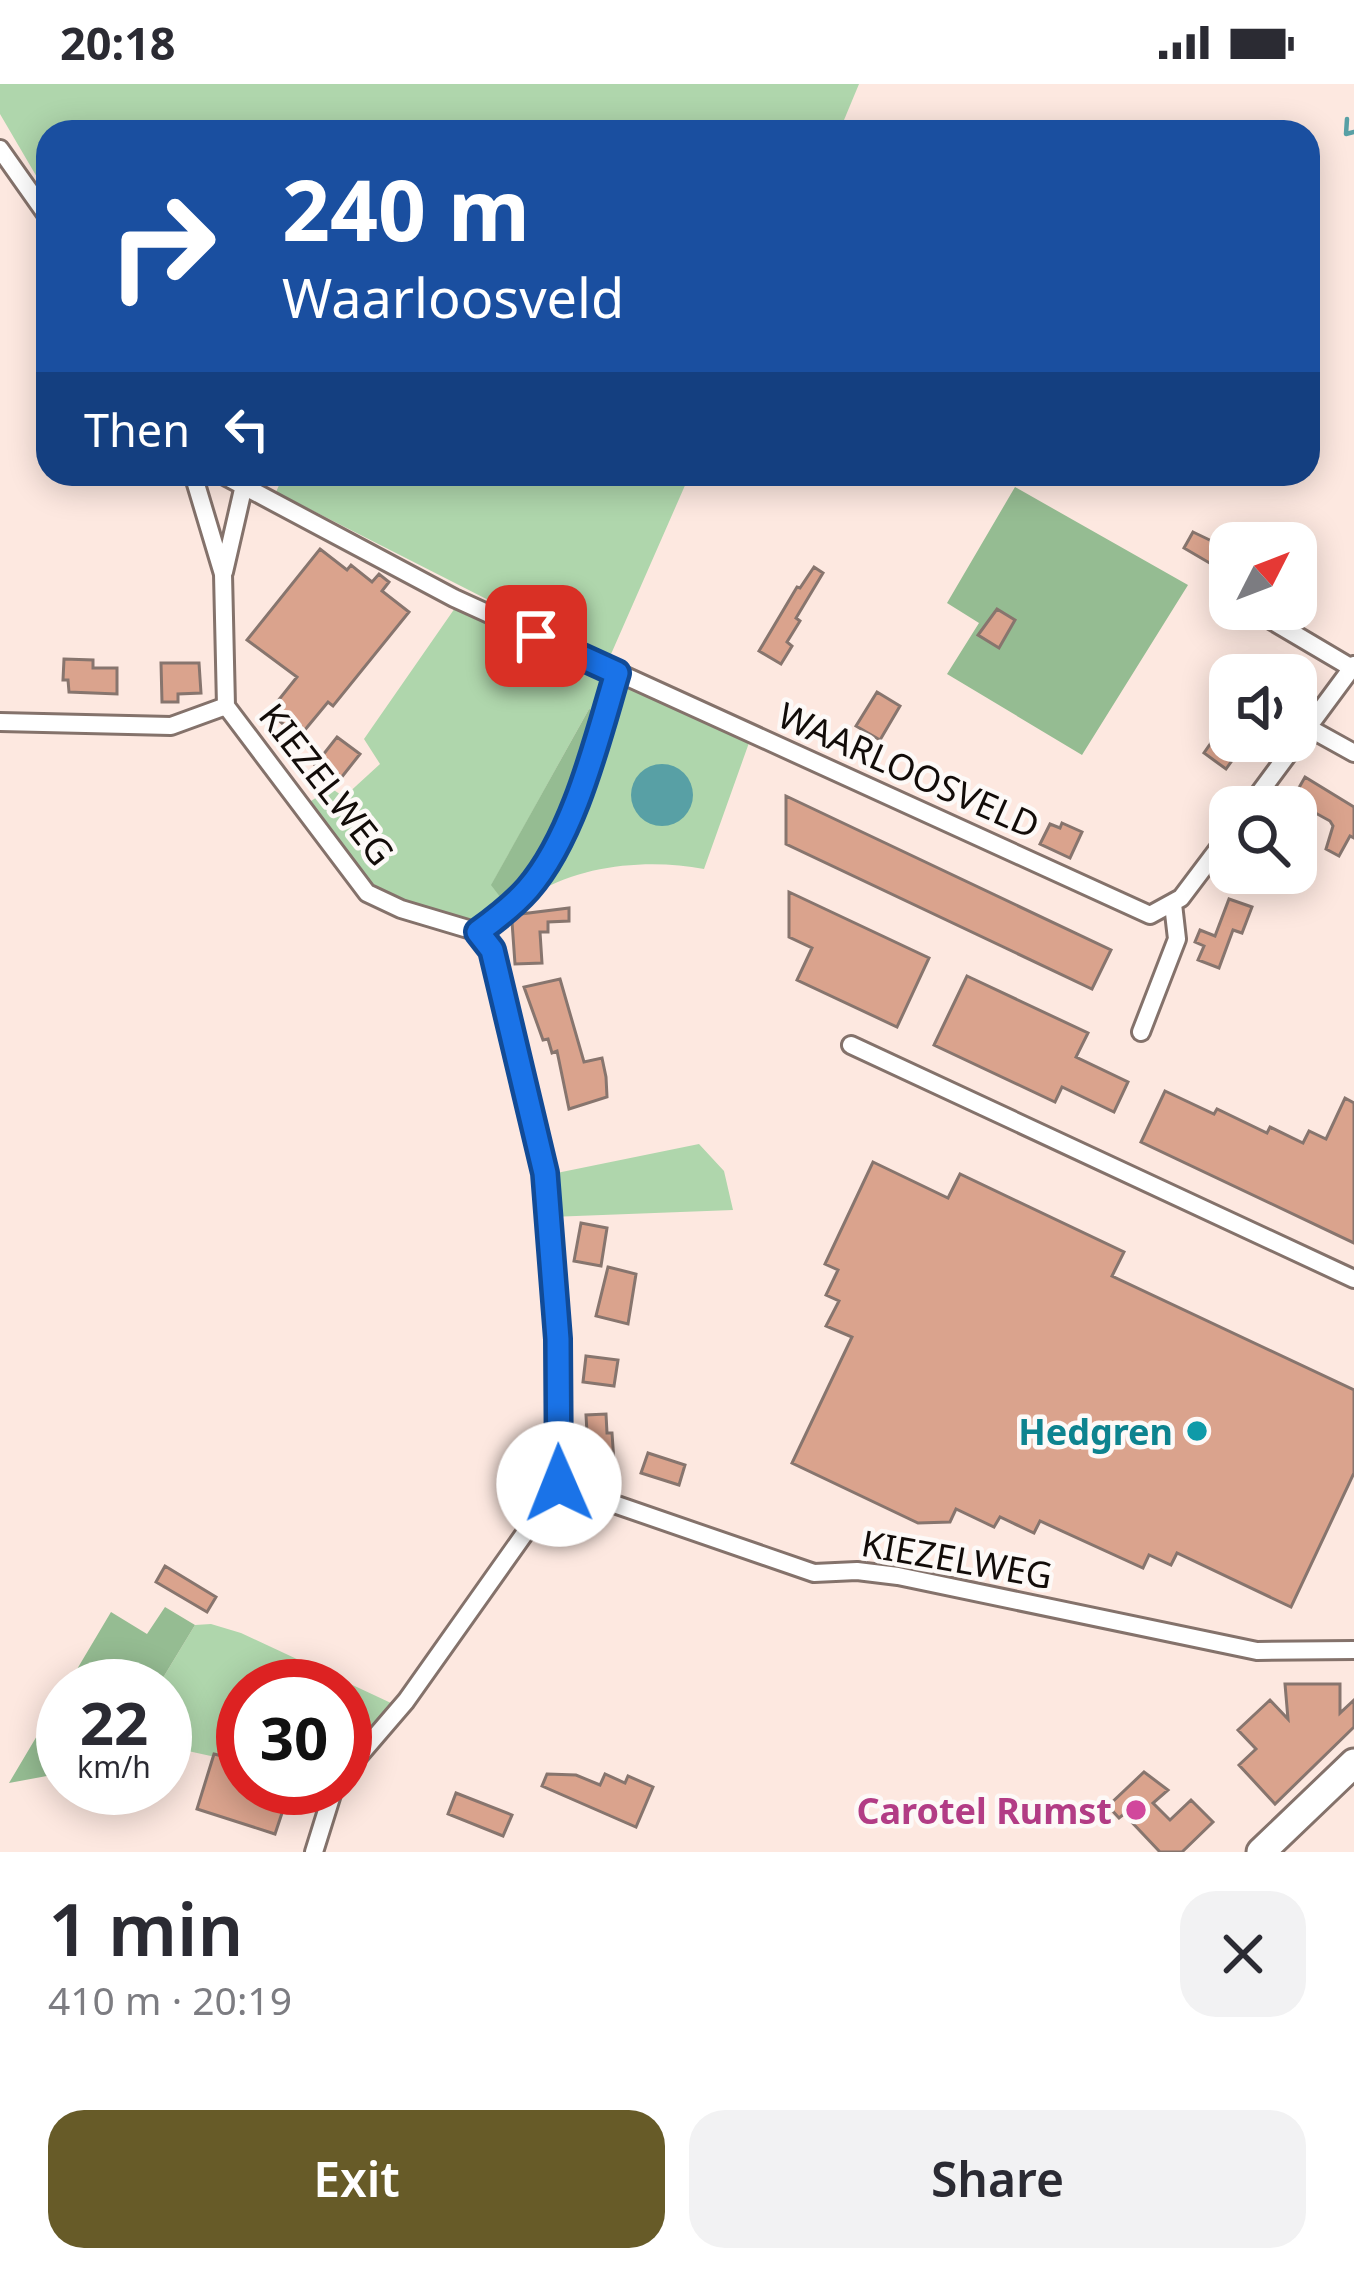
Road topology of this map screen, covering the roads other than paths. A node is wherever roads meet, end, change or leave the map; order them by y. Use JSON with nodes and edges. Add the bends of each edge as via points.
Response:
{"nodes":[{"id":1,"x":0,"y":149,"type":"edge"},
{"id":2,"x":36,"y":200,"type":"edge"},
{"id":3,"x":197,"y":486,"type":"edge"},
{"id":4,"x":244,"y":486,"type":"edge"},
{"id":5,"x":246,"y":486,"type":"edge"},
{"id":6,"x":223,"y":574,"type":"junction"},
{"id":7,"x":1289,"y":630,"type":"edge"},
{"id":8,"x":1353,"y":666,"type":"edge"},
{"id":9,"x":617,"y":673,"type":"junction"},
{"id":10,"x":226,"y":706,"type":"junction"},
{"id":11,"x":1317,"y":717,"type":"edge"},
{"id":12,"x":0,"y":722,"type":"edge"},
{"id":13,"x":1317,"y":732,"type":"edge"},
{"id":14,"x":1354,"y":753,"type":"edge"},
{"id":15,"x":1283,"y":762,"type":"edge"},
{"id":16,"x":1265,"y":786,"type":"edge"},
{"id":17,"x":1209,"y":859,"type":"edge"},
{"id":18,"x":1173,"y":904,"type":"junction"},
{"id":19,"x":478,"y":932,"type":"junction"},
{"id":20,"x":1142,"y":1032,"type":"dead end"},
{"id":21,"x":851,"y":1045,"type":"dead end"},
{"id":22,"x":1354,"y":1280,"type":"edge"},
{"id":23,"x":559,"y":1484,"type":"junction"},
{"id":24,"x":1354,"y":1650,"type":"edge"},
{"id":25,"x":372,"y":1741,"type":"edge"},
{"id":26,"x":1354,"y":1763,"type":"edge"},
{"id":27,"x":326,"y":1815,"type":"edge"},
{"id":28,"x":314,"y":1852,"type":"edge"},
{"id":29,"x":1262,"y":1852,"type":"edge"}],
"edges":[{"from":1,"to":2,"type":"street"},
{"from":3,"to":6,"type":"street","name":"KIEZELWEG"},
{"from":4,"to":6,"type":"street"},
{"from":5,"to":9,"type":"street","name":"WAARLOOSVELD","via":[[454,598]]},
{"from":6,"to":10,"type":"street","name":"KIEZELWEG"},
{"from":7,"to":8,"type":"street"},
{"from":8,"to":11,"type":"street"},
{"from":9,"to":18,"type":"street","name":"WAARLOOSVELD","via":[[1150,915]]},
{"from":9,"to":19,"type":"street","via":[[550,858]]},
{"from":10,"to":12,"type":"street","via":[[172,726]]},
{"from":10,"to":19,"type":"street","name":"KIEZELWEG","via":[[368,893]]},
{"from":13,"to":14,"type":"street"},
{"from":15,"to":16,"type":"street"},
{"from":17,"to":18,"type":"street"},
{"from":18,"to":20,"type":"street","via":[[1178,938]]},
{"from":19,"to":23,"type":"street","via":[[492,950],[545,1173]]},
{"from":21,"to":22,"type":"street"},
{"from":23,"to":24,"type":"street","name":"KIEZELWEG","via":[[814,1573],[898,1576],[1258,1651]]},
{"from":23,"to":25,"type":"street"},
{"from":26,"to":29,"type":"main road"},
{"from":27,"to":28,"type":"street"}]}
